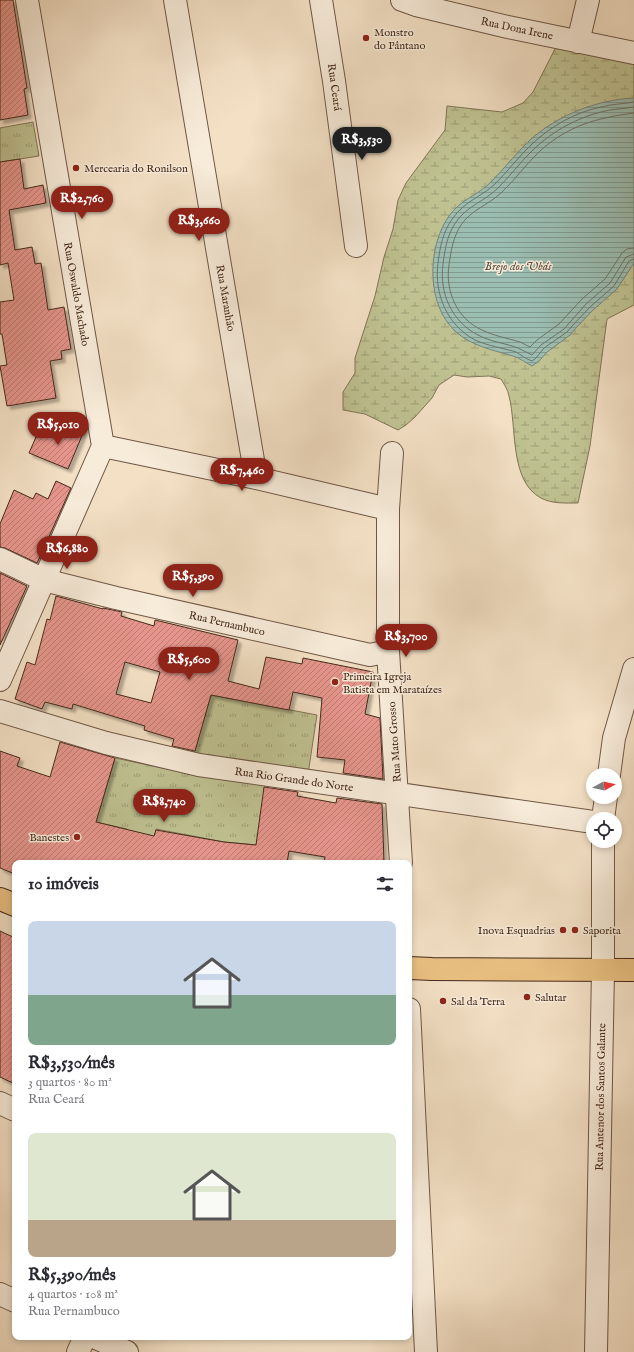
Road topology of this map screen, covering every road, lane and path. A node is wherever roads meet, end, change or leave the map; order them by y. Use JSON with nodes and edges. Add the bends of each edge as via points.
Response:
{"nodes":[{"id":1,"x":27,"y":0,"type":"edge"},
{"id":2,"x":175,"y":0,"type":"edge"},
{"id":3,"x":321,"y":0,"type":"edge"},
{"id":4,"x":588,"y":0,"type":"edge"},
{"id":5,"x":412,"y":2,"type":"edge"},
{"id":6,"x":578,"y":42,"type":"junction"},
{"id":7,"x":634,"y":53,"type":"edge"},
{"id":8,"x":356,"y":246,"type":"dead end"},
{"id":9,"x":103,"y":446,"type":"junction"},
{"id":10,"x":392,"y":453,"type":"dead end"},
{"id":11,"x":256,"y":478,"type":"junction"},
{"id":12,"x":388,"y":509,"type":"junction"},
{"id":13,"x":0,"y":559,"type":"edge"},
{"id":14,"x":44,"y":580,"type":"junction"},
{"id":15,"x":388,"y":651,"type":"junction"},
{"id":16,"x":634,"y":668,"type":"edge"},
{"id":17,"x":0,"y":680,"type":"edge"},
{"id":18,"x":0,"y":711,"type":"edge"},
{"id":19,"x":610,"y":768,"type":"edge"},
{"id":20,"x":398,"y":794,"type":"junction"},
{"id":21,"x":586,"y":821,"type":"edge"},
{"id":22,"x":603,"y":848,"type":"edge"},
{"id":23,"x":401,"y":860,"type":"edge"},
{"id":24,"x":0,"y":899,"type":"edge"},
{"id":25,"x":12,"y":904,"type":"edge"},
{"id":26,"x":412,"y":968,"type":"edge"},
{"id":27,"x":603,"y":970,"type":"junction"},
{"id":28,"x":634,"y":970,"type":"edge"},
{"id":29,"x":0,"y":1103,"type":"edge"},
{"id":30,"x":12,"y":1109,"type":"edge"},
{"id":31,"x":412,"y":1139,"type":"edge"},
{"id":32,"x":416,"y":1290,"type":"edge"},
{"id":33,"x":0,"y":1294,"type":"edge"},
{"id":34,"x":12,"y":1300,"type":"edge"},
{"id":35,"x":84,"y":1340,"type":"edge"},
{"id":36,"x":101,"y":1340,"type":"edge"},
{"id":37,"x":78,"y":1352,"type":"edge"},
{"id":38,"x":127,"y":1352,"type":"edge"},
{"id":39,"x":426,"y":1352,"type":"edge"},
{"id":40,"x":596,"y":1352,"type":"edge"}],
"edges":[{"from":1,"to":9,"type":"street","name":"Rua Oswaldo Machado"},
{"from":2,"to":11,"type":"street","name":"Rua Maranhão"},
{"from":3,"to":8,"type":"street","name":"Rua Ceará"},
{"from":4,"to":6,"type":"street"},
{"from":5,"to":6,"type":"street","name":"Rua Dona Irene"},
{"from":6,"to":7,"type":"street","name":"Rua Dona Irene"},
{"from":9,"to":11,"type":"street"},
{"from":9,"to":14,"type":"street"},
{"from":10,"to":12,"type":"street","name":"Rua Mato Grosso"},
{"from":11,"to":12,"type":"street"},
{"from":12,"to":15,"type":"street","name":"Rua Mato Grosso"},
{"from":13,"to":14,"type":"street","name":"Rua Pernambuco"},
{"from":14,"to":15,"type":"street","name":"Rua Pernambuco","via":[[370,655]]},
{"from":14,"to":17,"type":"street"},
{"from":15,"to":20,"type":"street","name":"Rua Mato Grosso"},
{"from":16,"to":19,"type":"street","via":[[614,738]]},
{"from":18,"to":20,"type":"street","name":"Rua Rio Grande do Norte","via":[[106,743],[199,766]]},
{"from":20,"to":21,"type":"street","name":"Rua Rio Grande do Norte"},
{"from":20,"to":23,"type":"street","name":"Rua Mato Grosso"},
{"from":22,"to":27,"type":"street","name":"Rua Antenor dos Santos Galante"},
{"from":24,"to":25,"type":"main road"},
{"from":26,"to":27,"type":"main road"},
{"from":27,"to":28,"type":"main road"},
{"from":27,"to":40,"type":"street","name":"Rua Antenor dos Santos Galante"},
{"from":29,"to":30,"type":"street"},
{"from":31,"to":32,"type":"street"},
{"from":32,"to":39,"type":"street"},
{"from":33,"to":34,"type":"street"},
{"from":35,"to":37,"type":"street"},
{"from":36,"to":38,"type":"street"}]}
